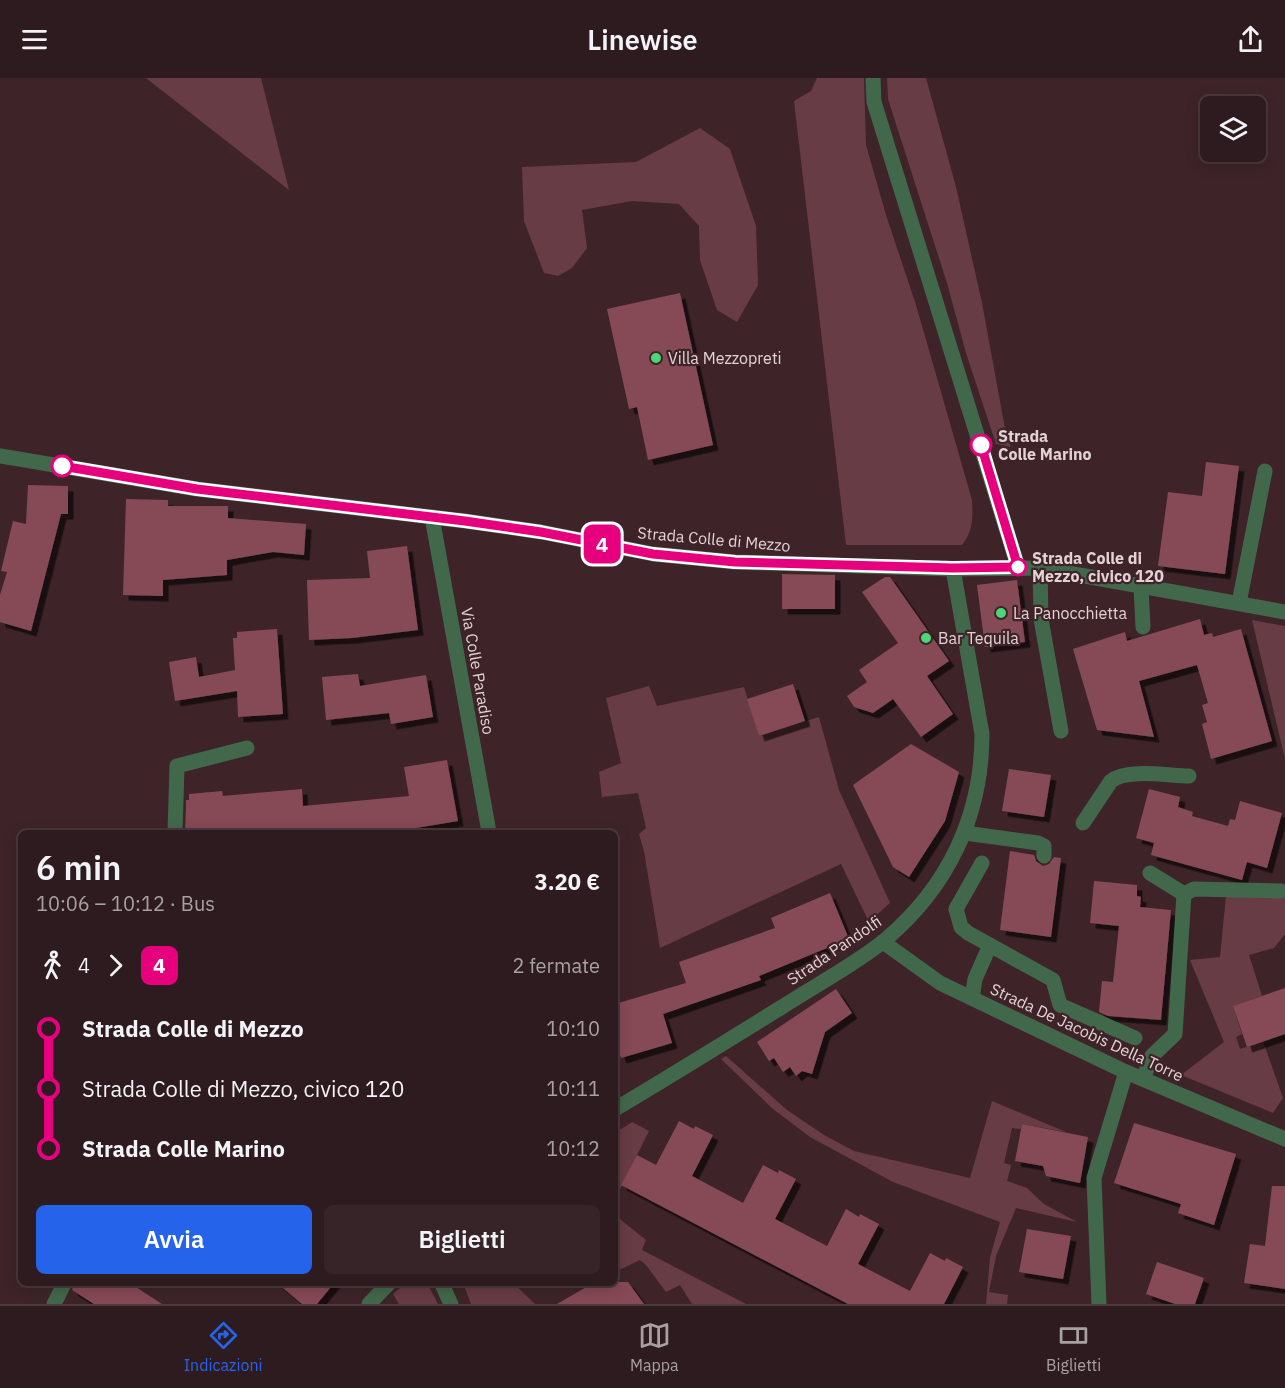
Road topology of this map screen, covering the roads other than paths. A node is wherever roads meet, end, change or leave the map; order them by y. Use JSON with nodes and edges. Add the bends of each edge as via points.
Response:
{"nodes":[{"id":1,"x":873,"y":78,"type":"edge"},
{"id":2,"x":0,"y":456,"type":"edge"},
{"id":3,"x":1265,"y":471,"type":"dead end"},
{"id":4,"x":432,"y":517,"type":"junction"},
{"id":5,"x":1018,"y":567,"type":"junction"},
{"id":6,"x":953,"y":568,"type":"junction"},
{"id":7,"x":1040,"y":568,"type":"junction"},
{"id":8,"x":1141,"y":587,"type":"junction"},
{"id":9,"x":1239,"y":603,"type":"junction"},
{"id":10,"x":1285,"y":612,"type":"edge"},
{"id":11,"x":1143,"y":627,"type":"dead end"},
{"id":12,"x":1061,"y":731,"type":"dead end"},
{"id":13,"x":247,"y":748,"type":"dead end"},
{"id":14,"x":1189,"y":776,"type":"dead end"},
{"id":15,"x":1083,"y":823,"type":"dead end"},
{"id":16,"x":175,"y":830,"type":"edge"},
{"id":17,"x":489,"y":830,"type":"edge"},
{"id":18,"x":965,"y":832,"type":"junction"},
{"id":19,"x":1044,"y":856,"type":"dead end"},
{"id":20,"x":982,"y":863,"type":"dead end"},
{"id":21,"x":1150,"y":873,"type":"dead end"},
{"id":22,"x":1281,"y":891,"type":"dead end"},
{"id":23,"x":1184,"y":894,"type":"junction"},
{"id":24,"x":883,"y":942,"type":"junction"},
{"id":25,"x":990,"y":945,"type":"junction"},
{"id":26,"x":972,"y":998,"type":"junction"},
{"id":27,"x":1135,"y":1038,"type":"dead end"},
{"id":28,"x":1126,"y":1072,"type":"junction"},
{"id":29,"x":1143,"y":1079,"type":"junction"},
{"id":30,"x":618,"y":1107,"type":"edge"},
{"id":31,"x":1285,"y":1139,"type":"edge"},
{"id":32,"x":62,"y":1286,"type":"edge"},
{"id":33,"x":386,"y":1286,"type":"edge"},
{"id":34,"x":443,"y":1286,"type":"edge"},
{"id":35,"x":54,"y":1304,"type":"edge"},
{"id":36,"x":369,"y":1304,"type":"edge"},
{"id":37,"x":451,"y":1304,"type":"edge"},
{"id":38,"x":1099,"y":1304,"type":"edge"}],
"edges":[{"from":1,"to":5,"type":"street","via":[[874,102]]},
{"from":2,"to":4,"type":"street","name":"Strada Colle di Mezzo","via":[[197,489]]},
{"from":3,"to":9,"type":"street"},
{"from":4,"to":6,"type":"street","name":"Strada Colle di Mezzo","via":[[665,555],[735,562]]},
{"from":4,"to":17,"type":"street","name":"Via Colle Paradiso"},
{"from":5,"to":6,"type":"street","name":"Strada Colle di Mezzo"},
{"from":5,"to":7,"type":"street","name":"Strada Colle di Mezzo"},
{"from":6,"to":18,"type":"street","name":"Strada Pandolfi","via":[[982,734],[980,779]]},
{"from":7,"to":8,"type":"street","name":"Strada Colle di Mezzo"},
{"from":7,"to":12,"type":"street","via":[[1041,619]]},
{"from":8,"to":9,"type":"street","name":"Strada Colle di Mezzo"},
{"from":8,"to":11,"type":"street"},
{"from":9,"to":10,"type":"street","name":"Strada Colle di Mezzo"},
{"from":13,"to":16,"type":"street","via":[[177,766]]},
{"from":14,"to":15,"type":"street","via":[[1117,777]]},
{"from":18,"to":19,"type":"street","via":[[1038,843],[1044,846]]},
{"from":18,"to":24,"type":"street","name":"Strada Pandolfi","via":[[933,889],[913,915]]},
{"from":20,"to":25,"type":"street","via":[[956,909],[961,927]]},
{"from":21,"to":23,"type":"street"},
{"from":22,"to":23,"type":"street","via":[[1194,889]]},
{"from":23,"to":29,"type":"street","via":[[1175,1034],[1152,1056]]},
{"from":24,"to":26,"type":"street","name":"Strada De Jacobis Della Torre","via":[[940,983]]},
{"from":24,"to":30,"type":"street","name":"Strada Pandolfi"},
{"from":25,"to":26,"type":"street","via":[[975,979]]},
{"from":25,"to":27,"type":"street","via":[[1053,980],[1060,1005]]},
{"from":26,"to":28,"type":"street","name":"Strada De Jacobis Della Torre"},
{"from":28,"to":29,"type":"street","name":"Strada De Jacobis Della Torre"},
{"from":28,"to":38,"type":"street","via":[[1094,1178]]},
{"from":29,"to":31,"type":"street","name":"Strada De Jacobis Della Torre"},
{"from":32,"to":35,"type":"street"},
{"from":33,"to":36,"type":"street"},
{"from":34,"to":37,"type":"street"}]}
